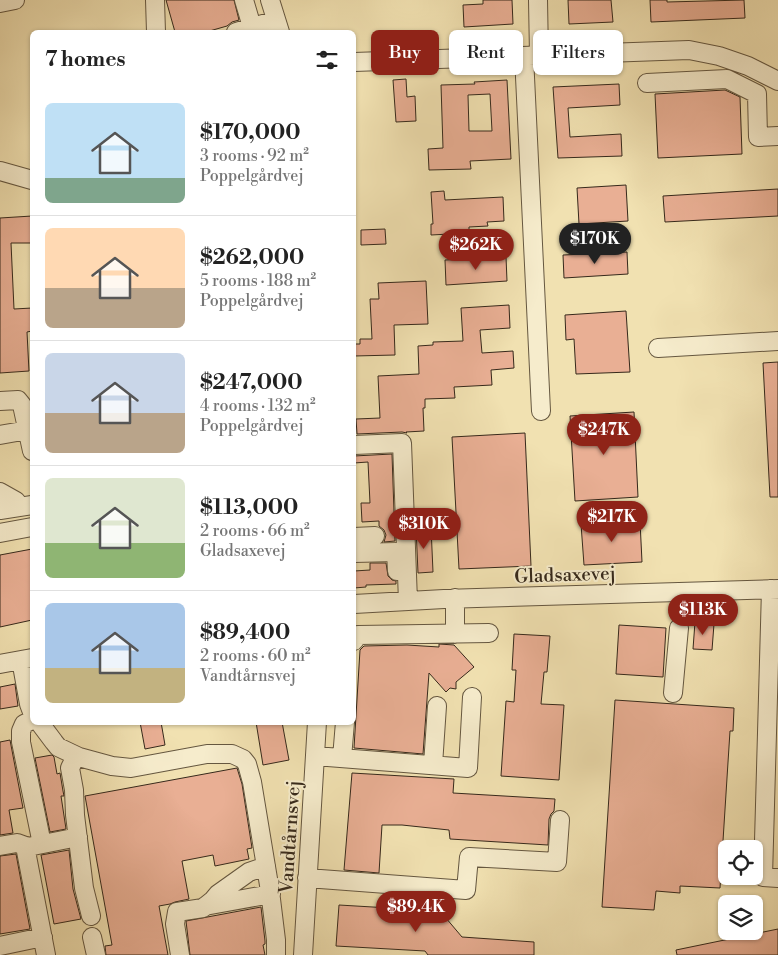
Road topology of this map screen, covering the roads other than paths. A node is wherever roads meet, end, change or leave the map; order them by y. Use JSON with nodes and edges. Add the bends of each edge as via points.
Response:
{"nodes":[{"id":1,"x":15,"y":0,"type":"edge"},
{"id":2,"x":155,"y":0,"type":"edge"},
{"id":3,"x":244,"y":0,"type":"edge"},
{"id":4,"x":270,"y":0,"type":"edge"},
{"id":5,"x":538,"y":0,"type":"edge"},
{"id":6,"x":0,"y":3,"type":"edge"},
{"id":7,"x":278,"y":26,"type":"edge"},
{"id":8,"x":156,"y":30,"type":"edge"},
{"id":9,"x":244,"y":30,"type":"edge"},
{"id":10,"x":532,"y":55,"type":"junction"},
{"id":11,"x":356,"y":62,"type":"edge"},
{"id":12,"x":778,"y":82,"type":"edge"},
{"id":13,"x":647,"y":83,"type":"dead end"},
{"id":14,"x":778,"y":136,"type":"edge"},
{"id":15,"x":0,"y":171,"type":"edge"},
{"id":16,"x":30,"y":179,"type":"edge"},
{"id":17,"x":778,"y":341,"type":"edge"},
{"id":18,"x":658,"y":348,"type":"dead end"},
{"id":19,"x":0,"y":401,"type":"edge"},
{"id":20,"x":542,"y":411,"type":"dead end"},
{"id":21,"x":28,"y":430,"type":"junction"},
{"id":22,"x":0,"y":435,"type":"edge"},
{"id":23,"x":30,"y":440,"type":"edge"},
{"id":24,"x":356,"y":444,"type":"edge"},
{"id":25,"x":0,"y":492,"type":"edge"},
{"id":26,"x":26,"y":506,"type":"edge"},
{"id":27,"x":0,"y":510,"type":"edge"},
{"id":28,"x":30,"y":527,"type":"edge"},
{"id":29,"x":0,"y":533,"type":"edge"},
{"id":30,"x":375,"y":536,"type":"dead end"},
{"id":31,"x":356,"y":537,"type":"edge"},
{"id":32,"x":356,"y":553,"type":"edge"},
{"id":33,"x":775,"y":589,"type":"edge"},
{"id":34,"x":455,"y":598,"type":"junction"},
{"id":35,"x":403,"y":601,"type":"junction"},
{"id":36,"x":356,"y":604,"type":"edge"},
{"id":37,"x":679,"y":628,"type":"dead end"},
{"id":38,"x":489,"y":633,"type":"dead end"},
{"id":39,"x":455,"y":634,"type":"junction"},
{"id":40,"x":356,"y":638,"type":"edge"},
{"id":41,"x":27,"y":659,"type":"edge"},
{"id":42,"x":0,"y":664,"type":"edge"},
{"id":43,"x":673,"y":693,"type":"dead end"},
{"id":44,"x":472,"y":697,"type":"dead end"},
{"id":45,"x":437,"y":706,"type":"dead end"},
{"id":46,"x":30,"y":707,"type":"edge"},
{"id":47,"x":30,"y":721,"type":"edge"},
{"id":48,"x":41,"y":725,"type":"edge"},
{"id":49,"x":317,"y":725,"type":"edge"},
{"id":50,"x":345,"y":725,"type":"edge"},
{"id":51,"x":76,"y":756,"type":"junction"},
{"id":52,"x":315,"y":756,"type":"junction"},
{"id":53,"x":342,"y":758,"type":"junction"},
{"id":54,"x":433,"y":765,"type":"junction"},
{"id":55,"x":560,"y":820,"type":"dead end"},
{"id":56,"x":78,"y":837,"type":"junction"},
{"id":57,"x":34,"y":845,"type":"junction"},
{"id":58,"x":0,"y":846,"type":"edge"},
{"id":59,"x":266,"y":866,"type":"junction"},
{"id":60,"x":307,"y":878,"type":"junction"},
{"id":61,"x":778,"y":878,"type":"edge"},
{"id":62,"x":271,"y":894,"type":"junction"},
{"id":63,"x":205,"y":906,"type":"junction"},
{"id":64,"x":91,"y":916,"type":"dead end"},
{"id":65,"x":43,"y":937,"type":"junction"},
{"id":66,"x":92,"y":937,"type":"dead end"},
{"id":67,"x":0,"y":946,"type":"edge"},
{"id":68,"x":46,"y":955,"type":"edge"},
{"id":69,"x":96,"y":955,"type":"edge"},
{"id":70,"x":180,"y":955,"type":"edge"},
{"id":71,"x":276,"y":955,"type":"edge"},
{"id":72,"x":303,"y":955,"type":"edge"}],
"edges":[{"from":1,"to":6,"type":"street"},
{"from":2,"to":8,"type":"street"},
{"from":3,"to":9,"type":"street"},
{"from":4,"to":7,"type":"street"},
{"from":5,"to":10,"type":"street"},
{"from":7,"to":9,"type":"street"},
{"from":10,"to":11,"type":"street"},
{"from":10,"to":12,"type":"street","via":[[689,50],[748,66]]},
{"from":10,"to":20,"type":"street"},
{"from":13,"to":14,"type":"street","via":[[727,79],[757,94],[758,137]]},
{"from":15,"to":16,"type":"street"},
{"from":17,"to":18,"type":"street"},
{"from":19,"to":21,"type":"street","via":[[18,400]]},
{"from":21,"to":22,"type":"street"},
{"from":21,"to":23,"type":"street"},
{"from":24,"to":35,"type":"street","via":[[402,443]]},
{"from":25,"to":26,"type":"street"},
{"from":26,"to":27,"type":"street"},
{"from":28,"to":29,"type":"street"},
{"from":30,"to":31,"type":"street"},
{"from":32,"to":35,"type":"street","via":[[396,552]]},
{"from":33,"to":34,"type":"street","name":"Gladsaxevej"},
{"from":33,"to":61,"type":"street","via":[[762,877]]},
{"from":34,"to":35,"type":"street","name":"Gladsaxevej"},
{"from":34,"to":39,"type":"street"},
{"from":35,"to":36,"type":"street","name":"Gladsaxevej"},
{"from":37,"to":43,"type":"street"},
{"from":38,"to":39,"type":"street"},
{"from":39,"to":40,"type":"street"},
{"from":41,"to":42,"type":"street"},
{"from":41,"to":46,"type":"street"},
{"from":44,"to":54,"type":"street","via":[[468,768]]},
{"from":45,"to":54,"type":"street"},
{"from":47,"to":57,"type":"street","via":[[21,731],[21,742]]},
{"from":48,"to":51,"type":"street","via":[[58,746]]},
{"from":49,"to":52,"type":"street","name":"Vandtårnsvej"},
{"from":50,"to":53,"type":"street"},
{"from":51,"to":56,"type":"street","via":[[70,768]]},
{"from":51,"to":59,"type":"street","via":[[131,768],[207,754],[238,755],[247,764],[252,782]]},
{"from":52,"to":53,"type":"street"},
{"from":52,"to":60,"type":"street","name":"Vandtårnsvej"},
{"from":53,"to":54,"type":"street"},
{"from":55,"to":60,"type":"street","via":[[557,862],[468,857],[466,890]]},
{"from":56,"to":57,"type":"street"},
{"from":56,"to":64,"type":"street"},
{"from":57,"to":58,"type":"street"},
{"from":57,"to":65,"type":"street"},
{"from":59,"to":62,"type":"street"},
{"from":59,"to":63,"type":"street","via":[[248,872]]},
{"from":60,"to":72,"type":"street","name":"Vandtårnsvej"},
{"from":62,"to":63,"type":"street"},
{"from":62,"to":71,"type":"street"},
{"from":63,"to":70,"type":"street","via":[[177,912],[174,924]]},
{"from":65,"to":67,"type":"street"},
{"from":65,"to":68,"type":"street"},
{"from":66,"to":69,"type":"street"}]}
